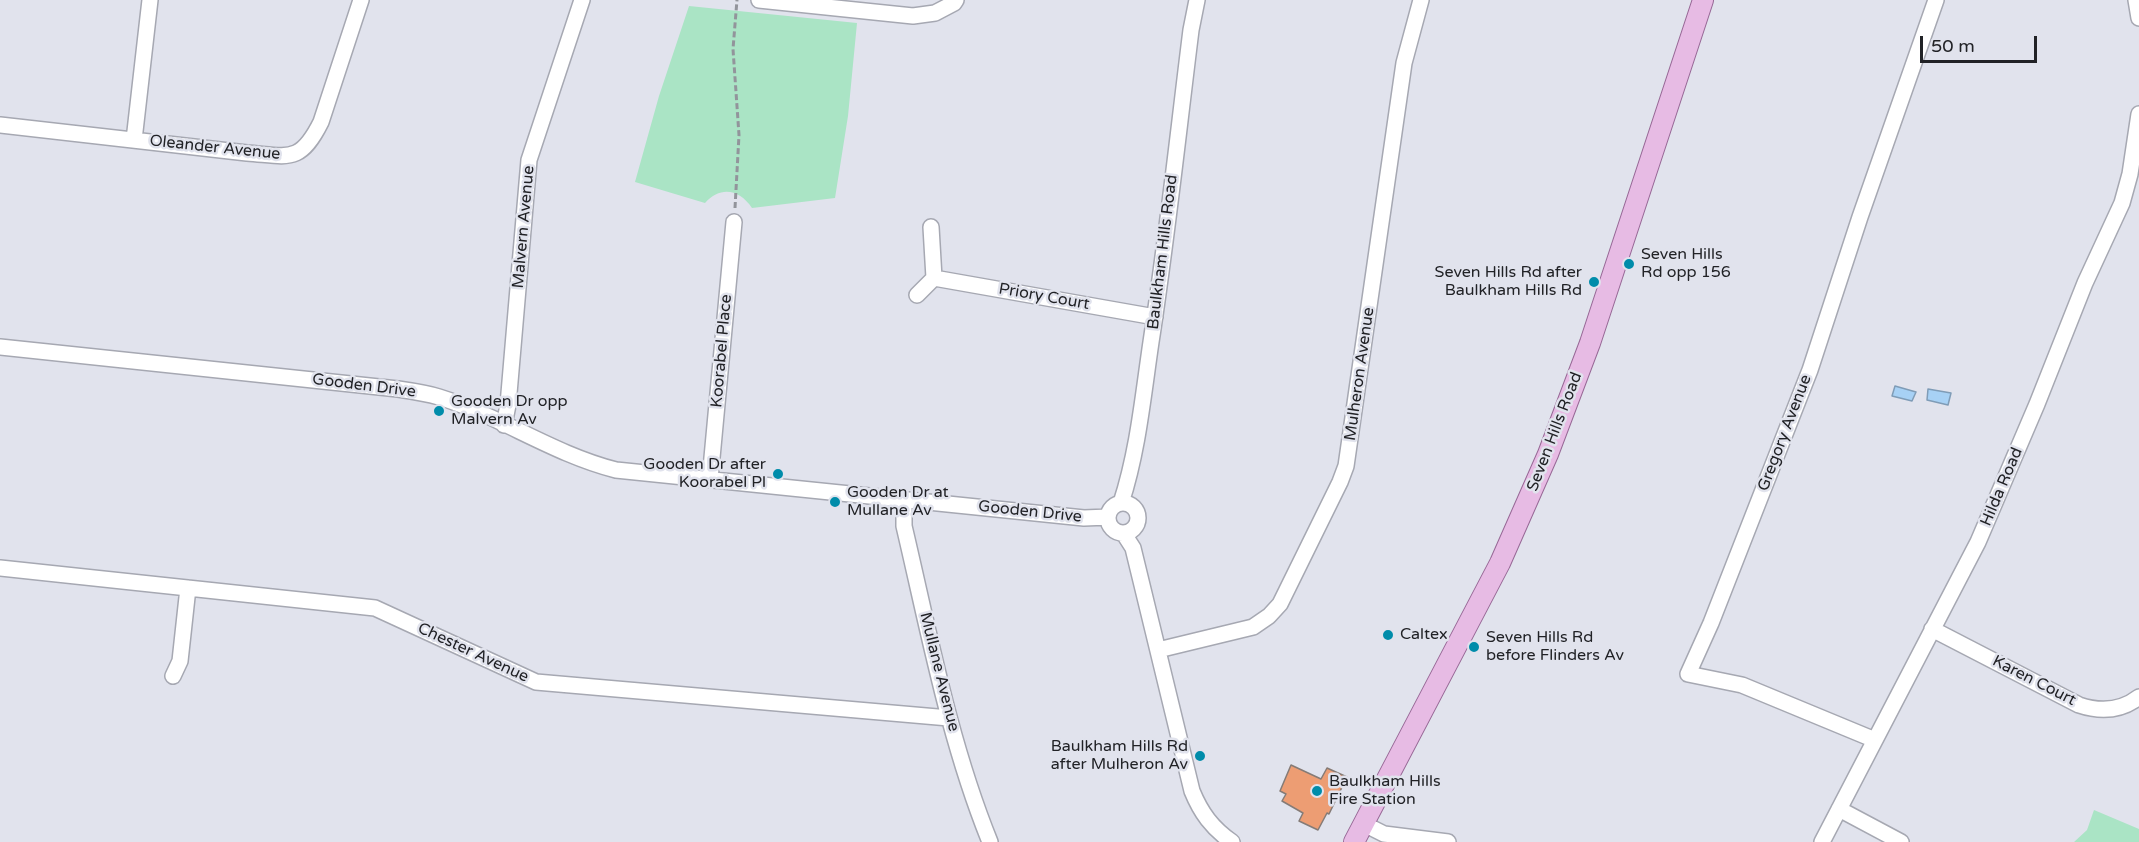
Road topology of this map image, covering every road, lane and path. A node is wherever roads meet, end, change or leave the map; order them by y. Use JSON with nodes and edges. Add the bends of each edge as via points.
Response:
{"nodes":[{"id":1,"x":150,"y":0,"type":"edge"},
{"id":2,"x":361,"y":0,"type":"edge"},
{"id":3,"x":582,"y":0,"type":"edge"},
{"id":4,"x":736,"y":0,"type":"edge"},
{"id":5,"x":759,"y":0,"type":"edge"},
{"id":6,"x":956,"y":0,"type":"edge"},
{"id":7,"x":1197,"y":0,"type":"edge"},
{"id":8,"x":1421,"y":0,"type":"edge"},
{"id":9,"x":1703,"y":0,"type":"edge"},
{"id":10,"x":1936,"y":0,"type":"edge"},
{"id":11,"x":2136,"y":0,"type":"edge"},
{"id":12,"x":2139,"y":18,"type":"edge"},
{"id":13,"x":2139,"y":114,"type":"edge"},
{"id":14,"x":0,"y":125,"type":"edge"},
{"id":15,"x":134,"y":140,"type":"junction"},
{"id":16,"x":734,"y":222,"type":"joint"},
{"id":17,"x":931,"y":227,"type":"dead end"},
{"id":18,"x":934,"y":278,"type":"junction"},
{"id":19,"x":917,"y":295,"type":"dead end"},
{"id":20,"x":1155,"y":317,"type":"junction"},
{"id":21,"x":0,"y":347,"type":"edge"},
{"id":22,"x":504,"y":424,"type":"junction"},
{"id":23,"x":710,"y":479,"type":"junction"},
{"id":24,"x":904,"y":499,"type":"junction"},
{"id":25,"x":1121,"y":503,"type":"junction"},
{"id":26,"x":1108,"y":517,"type":"junction"},
{"id":27,"x":1124,"y":534,"type":"junction"},
{"id":28,"x":0,"y":568,"type":"edge"},
{"id":29,"x":188,"y":588,"type":"junction"},
{"id":30,"x":1932,"y":629,"type":"junction"},
{"id":31,"x":1158,"y":650,"type":"junction"},
{"id":32,"x":172,"y":676,"type":"dead end"},
{"id":33,"x":2139,"y":697,"type":"edge"},
{"id":34,"x":950,"y":718,"type":"junction"},
{"id":35,"x":1875,"y":740,"type":"junction"},
{"id":36,"x":1839,"y":809,"type":"junction"},
{"id":37,"x":1364,"y":824,"type":"junction"},
{"id":38,"x":1215,"y":837,"type":"edge"},
{"id":39,"x":990,"y":842,"type":"edge"},
{"id":40,"x":1232,"y":842,"type":"edge"},
{"id":41,"x":1354,"y":842,"type":"edge"},
{"id":42,"x":1448,"y":842,"type":"edge"},
{"id":43,"x":1822,"y":842,"type":"edge"},
{"id":44,"x":1901,"y":842,"type":"edge"}],
"edges":[{"from":1,"to":15,"type":"street"},
{"from":2,"to":15,"type":"street","name":"Oleander Avenue","via":[[321,122],[302,151],[279,155]]},
{"from":3,"to":22,"type":"street","name":"Malvern Avenue","via":[[529,160]]},
{"from":4,"to":16,"type":"path","via":[[733,49],[739,135]]},
{"from":5,"to":6,"type":"street","via":[[913,16],[935,13]]},
{"from":7,"to":20,"type":"street","name":"Baulkham Hills Road"},
{"from":8,"to":31,"type":"street","name":"Mulheron Avenue","via":[[1404,63],[1344,474],[1280,604],[1269,616],[1253,627]]},
{"from":9,"to":37,"type":"main road","name":"Seven Hills Road","via":[[1590,343],[1548,454],[1500,563]]},
{"from":10,"to":35,"type":"street","name":"Gregory Avenue","via":[[1810,370],[1688,674],[1742,685]]},
{"from":11,"to":12,"type":"street"},
{"from":13,"to":30,"type":"street","name":"Hilda Road","via":[[2130,174],[2113,227],[2085,283],[1983,532]]},
{"from":14,"to":15,"type":"street","name":"Oleander Avenue"},
{"from":16,"to":23,"type":"street","name":"Koorabel Place"},
{"from":17,"to":18,"type":"street"},
{"from":18,"to":19,"type":"street"},
{"from":18,"to":20,"type":"street","name":"Priory Court"},
{"from":20,"to":25,"type":"street","name":"Baulkham Hills Road","via":[[1136,449]]},
{"from":21,"to":22,"type":"street","name":"Gooden Drive","via":[[398,388],[440,397]]},
{"from":22,"to":23,"type":"street","name":"Gooden Drive","via":[[599,466]]},
{"from":23,"to":24,"type":"street","name":"Gooden Drive"},
{"from":24,"to":26,"type":"street","name":"Gooden Drive","via":[[1084,518]]},
{"from":24,"to":34,"type":"street","name":"Mullane Avenue","via":[[904,526]]},
{"from":25,"to":26,"type":"street","via":[[1113,507]]},
{"from":25,"to":27,"type":"street","via":[[1130,504],[1138,515],[1136,526]]},
{"from":26,"to":27,"type":"street","via":[[1111,528]]},
{"from":27,"to":31,"type":"street","via":[[1133,548]]},
{"from":28,"to":29,"type":"street","name":"Chester Avenue"},
{"from":29,"to":32,"type":"street","via":[[180,661]]},
{"from":29,"to":34,"type":"street","name":"Chester Avenue","via":[[375,608],[536,682]]},
{"from":30,"to":33,"type":"street","name":"Karen Court","via":[[2079,705],[2114,709]]},
{"from":30,"to":35,"type":"street","name":"Hilda Road"},
{"from":31,"to":38,"type":"street","via":[[1192,791]]},
{"from":34,"to":39,"type":"street","name":"Mullane Avenue","via":[[972,797]]},
{"from":35,"to":36,"type":"street","name":"Hilda Road"},
{"from":36,"to":43,"type":"street","name":"Hilda Road"},
{"from":36,"to":44,"type":"street"},
{"from":37,"to":41,"type":"main road","name":"Seven Hills Road"},
{"from":37,"to":42,"type":"street","via":[[1384,834]]},
{"from":38,"to":40,"type":"street"}]}
